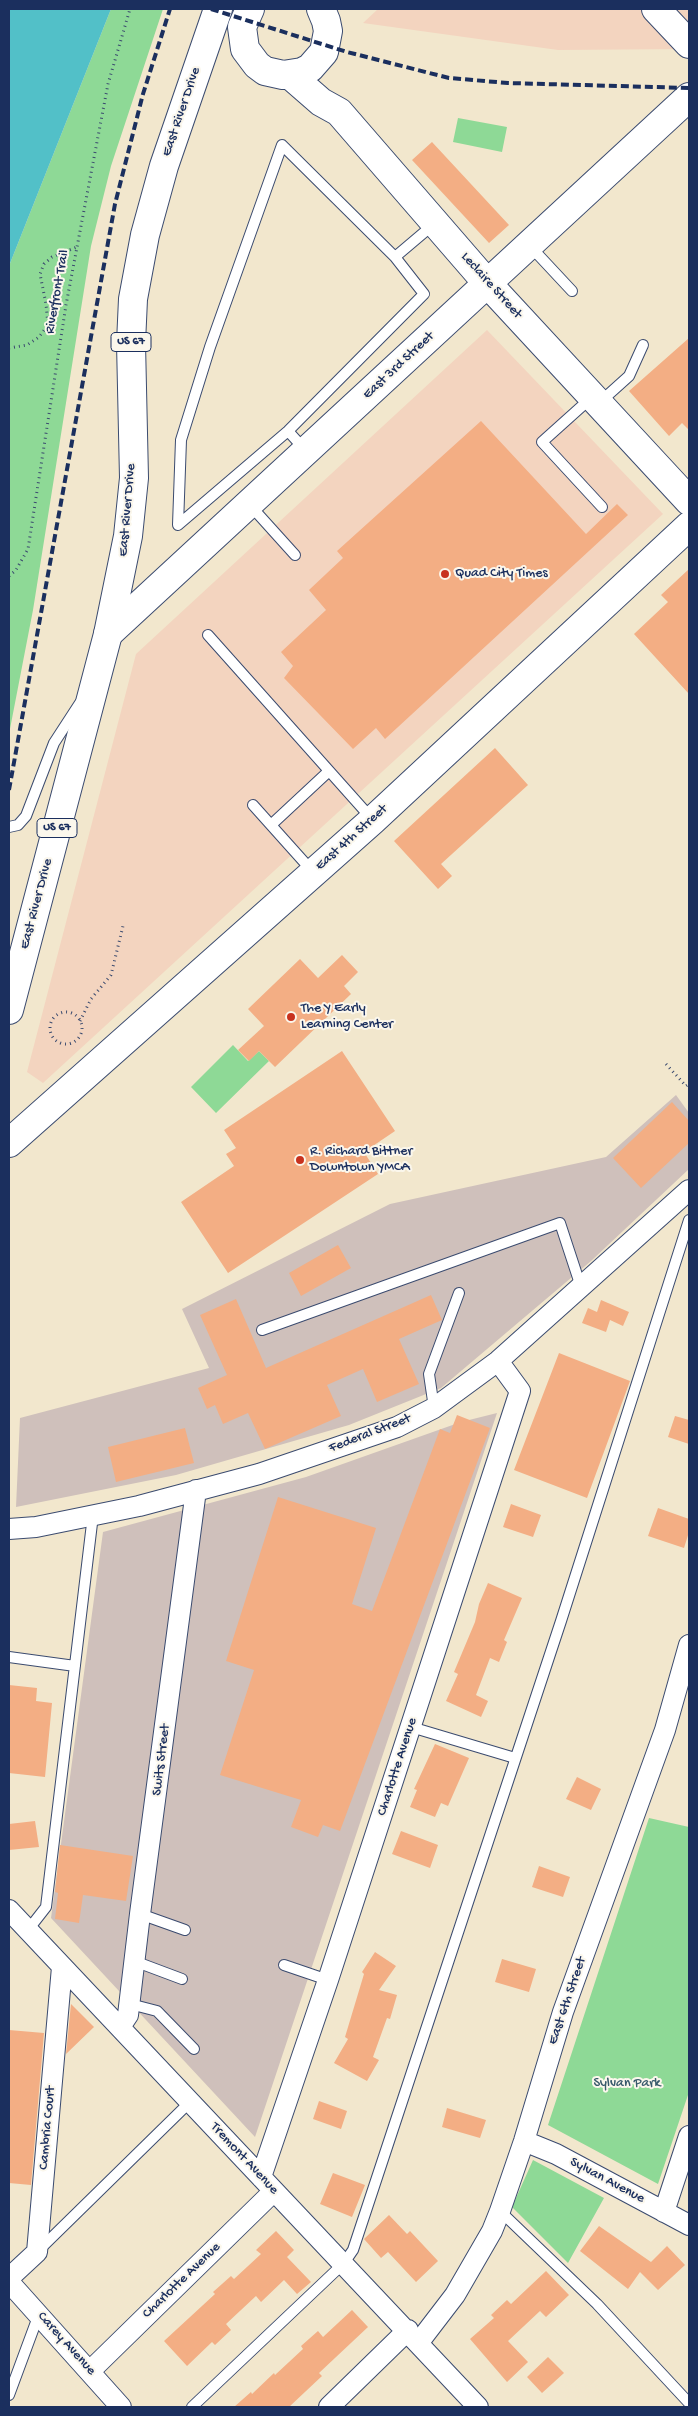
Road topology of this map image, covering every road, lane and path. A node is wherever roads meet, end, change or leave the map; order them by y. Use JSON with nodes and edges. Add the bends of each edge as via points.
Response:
{"nodes":[{"id":1,"x":130,"y":9,"type":"edge"},
{"id":2,"x":218,"y":9,"type":"edge"},
{"id":3,"x":656,"y":9,"type":"edge"},
{"id":4,"x":241,"y":11,"type":"edge"},
{"id":5,"x":328,"y":25,"type":"edge"},
{"id":6,"x":689,"y":44,"type":"edge"},
{"id":7,"x":290,"y":75,"type":"junction"},
{"id":8,"x":689,"y":97,"type":"edge"},
{"id":9,"x":339,"y":112,"type":"junction"},
{"id":10,"x":435,"y":223,"type":"junction"},
{"id":11,"x":529,"y":245,"type":"junction"},
{"id":12,"x":77,"y":247,"type":"junction"},
{"id":13,"x":395,"y":257,"type":"junction"},
{"id":14,"x":488,"y":284,"type":"junction"},
{"id":15,"x":572,"y":291,"type":"dead end"},
{"id":16,"x":643,"y":345,"type":"dead end"},
{"id":17,"x":9,"y":348,"type":"edge"},
{"id":18,"x":596,"y":400,"type":"junction"},
{"id":19,"x":288,"y":431,"type":"junction"},
{"id":20,"x":306,"y":451,"type":"junction"},
{"id":21,"x":689,"y":501,"type":"edge"},
{"id":22,"x":249,"y":504,"type":"junction"},
{"id":23,"x":602,"y":507,"type":"dead end"},
{"id":24,"x":689,"y":526,"type":"edge"},
{"id":25,"x":295,"y":555,"type":"dead end"},
{"id":26,"x":9,"y":576,"type":"edge"},
{"id":27,"x":108,"y":634,"type":"junction"},
{"id":28,"x":208,"y":635,"type":"dead end"},
{"id":29,"x":97,"y":677,"type":"junction"},
{"id":30,"x":329,"y":771,"type":"junction"},
{"id":31,"x":253,"y":805,"type":"dead end"},
{"id":32,"x":373,"y":820,"type":"junction"},
{"id":33,"x":271,"y":825,"type":"junction"},
{"id":34,"x":9,"y":827,"type":"edge"},
{"id":35,"x":314,"y":872,"type":"junction"},
{"id":36,"x":123,"y":926,"type":"dead end"},
{"id":37,"x":9,"y":1004,"type":"edge"},
{"id":38,"x":80,"y":1021,"type":"junction"},
{"id":39,"x":666,"y":1064,"type":"dead end"},
{"id":40,"x":689,"y":1084,"type":"edge"},
{"id":41,"x":9,"y":1143,"type":"edge"},
{"id":42,"x":689,"y":1190,"type":"edge"},
{"id":43,"x":689,"y":1220,"type":"edge"},
{"id":44,"x":581,"y":1287,"type":"junction"},
{"id":45,"x":459,"y":1293,"type":"dead end"},
{"id":46,"x":262,"y":1330,"type":"dead end"},
{"id":47,"x":498,"y":1361,"type":"junction"},
{"id":48,"x":434,"y":1408,"type":"junction"},
{"id":49,"x":196,"y":1490,"type":"junction"},
{"id":50,"x":93,"y":1515,"type":"junction"},
{"id":51,"x":9,"y":1529,"type":"edge"},
{"id":52,"x":689,"y":1645,"type":"edge"},
{"id":53,"x":9,"y":1657,"type":"edge"},
{"id":54,"x":75,"y":1666,"type":"junction"},
{"id":55,"x":411,"y":1727,"type":"junction"},
{"id":56,"x":516,"y":1758,"type":"junction"},
{"id":57,"x":9,"y":1910,"type":"edge"},
{"id":58,"x":140,"y":1914,"type":"junction"},
{"id":59,"x":28,"y":1930,"type":"junction"},
{"id":60,"x":185,"y":1930,"type":"dead end"},
{"id":61,"x":134,"y":1961,"type":"junction"},
{"id":62,"x":284,"y":1965,"type":"dead end"},
{"id":63,"x":62,"y":1967,"type":"junction"},
{"id":64,"x":182,"y":1979,"type":"dead end"},
{"id":65,"x":328,"y":1980,"type":"junction"},
{"id":66,"x":130,"y":2004,"type":"junction"},
{"id":67,"x":120,"y":2027,"type":"junction"},
{"id":68,"x":194,"y":2049,"type":"dead end"},
{"id":69,"x":190,"y":2102,"type":"junction"},
{"id":70,"x":689,"y":2136,"type":"edge"},
{"id":71,"x":524,"y":2141,"type":"junction"},
{"id":72,"x":268,"y":2184,"type":"junction"},
{"id":73,"x":500,"y":2211,"type":"junction"},
{"id":74,"x":664,"y":2212,"type":"junction"},
{"id":75,"x":689,"y":2225,"type":"edge"},
{"id":76,"x":37,"y":2252,"type":"junction"},
{"id":77,"x":344,"y":2262,"type":"junction"},
{"id":78,"x":9,"y":2278,"type":"edge"},
{"id":79,"x":9,"y":2282,"type":"edge"},
{"id":80,"x":39,"y":2314,"type":"junction"},
{"id":81,"x":413,"y":2336,"type":"junction"},
{"id":82,"x":90,"y":2371,"type":"junction"},
{"id":83,"x":9,"y":2395,"type":"edge"},
{"id":84,"x":689,"y":2403,"type":"edge"},
{"id":85,"x":121,"y":2407,"type":"edge"},
{"id":86,"x":192,"y":2407,"type":"edge"},
{"id":87,"x":328,"y":2407,"type":"edge"},
{"id":88,"x":478,"y":2407,"type":"edge"}],
"edges":[{"from":1,"to":12,"type":"path","name":"Riverfront Trail","via":[[108,84]]},
{"from":2,"to":27,"type":"main road","name":"East River Drive","number":"US 67","via":[[164,166],[145,235],[133,299],[134,478],[128,536]]},
{"from":3,"to":6,"type":"main road"},
{"from":4,"to":7,"type":"main road","via":[[242,38],[250,58],[265,71]]},
{"from":5,"to":7,"type":"main road","via":[[310,68]]},
{"from":5,"to":9,"type":"main road","via":[[327,80]]},
{"from":7,"to":9,"type":"main road","name":"Leclaire Street","via":[[321,102]]},
{"from":8,"to":11,"type":"main road","name":"East 3rd Street"},
{"from":9,"to":10,"type":"main road","name":"Leclaire Street"},
{"from":10,"to":13,"type":"lane"},
{"from":10,"to":14,"type":"main road","name":"Leclaire Street"},
{"from":11,"to":14,"type":"main road","name":"East 3rd Street"},
{"from":11,"to":15,"type":"lane"},
{"from":12,"to":17,"type":"path","via":[[52,256],[44,264],[40,274],[48,325],[40,337],[27,345]]},
{"from":12,"to":26,"type":"path","name":"Riverfront Trail","via":[[28,549]]},
{"from":13,"to":19,"type":"lane","via":[[424,294]]},
{"from":13,"to":19,"type":"lane","via":[[282,145],[210,347],[181,440],[178,525]]},
{"from":14,"to":18,"type":"main road","name":"Leclaire Street"},
{"from":14,"to":20,"type":"main road","name":"East 3rd Street"},
{"from":16,"to":18,"type":"lane","via":[[629,376]]},
{"from":18,"to":21,"type":"main road","name":"Leclaire Street"},
{"from":18,"to":23,"type":"lane","via":[[542,442]]},
{"from":19,"to":20,"type":"lane"},
{"from":20,"to":22,"type":"main road","name":"East 3rd Street"},
{"from":22,"to":25,"type":"lane"},
{"from":22,"to":27,"type":"main road","name":"East 3rd Street"},
{"from":24,"to":32,"type":"main road","name":"East 4th Street"},
{"from":27,"to":29,"type":"main road","name":"East River Drive","number":"US 67"},
{"from":28,"to":30,"type":"lane"},
{"from":29,"to":34,"type":"lane","via":[[54,743],[26,816],[18,825]]},
{"from":29,"to":37,"type":"main road","name":"East River Drive","number":"US 67"},
{"from":30,"to":32,"type":"lane"},
{"from":30,"to":33,"type":"lane"},
{"from":31,"to":33,"type":"lane"},
{"from":32,"to":35,"type":"main road","name":"East 4th Street"},
{"from":33,"to":35,"type":"lane"},
{"from":35,"to":41,"type":"main road","name":"East 4th Street"},
{"from":36,"to":38,"type":"path","via":[[111,975],[91,998]]},
{"from":38,"to":38,"type":"path","via":[[82,1031],[72,1042],[63,1043],[52,1034],[52,1020],[60,1014],[74,1014]]},
{"from":39,"to":40,"type":"path","via":[[686,1086]]},
{"from":42,"to":44,"type":"street","name":"Federal Street"},
{"from":43,"to":56,"type":"lane"},
{"from":44,"to":46,"type":"lane","via":[[560,1223]]},
{"from":44,"to":47,"type":"street","name":"Federal Street"},
{"from":45,"to":48,"type":"lane","via":[[429,1374]]},
{"from":47,"to":48,"type":"street","name":"Federal Street"},
{"from":47,"to":55,"type":"street","name":"Charlotte Avenue","via":[[520,1391]]},
{"from":48,"to":49,"type":"street","name":"Federal Street","via":[[397,1427],[259,1474]]},
{"from":49,"to":50,"type":"street","name":"Federal Street"},
{"from":49,"to":58,"type":"street","name":"Swits Street"},
{"from":50,"to":51,"type":"street","name":"Federal Street"},
{"from":50,"to":54,"type":"lane"},
{"from":52,"to":71,"type":"street","name":"East 6th Street","via":[[665,1730],[563,2012]]},
{"from":53,"to":54,"type":"lane"},
{"from":54,"to":59,"type":"lane","via":[[46,1908]]},
{"from":55,"to":56,"type":"lane"},
{"from":55,"to":65,"type":"street","name":"Charlotte Avenue"},
{"from":56,"to":77,"type":"lane","via":[[353,2250]]},
{"from":57,"to":59,"type":"street","name":"Tremont Avenue"},
{"from":58,"to":60,"type":"lane"},
{"from":58,"to":61,"type":"street","name":"Swits Street"},
{"from":59,"to":63,"type":"street","name":"Tremont Avenue"},
{"from":61,"to":64,"type":"lane"},
{"from":61,"to":66,"type":"street","name":"Swits Street"},
{"from":62,"to":65,"type":"lane"},
{"from":63,"to":67,"type":"street","name":"Tremont Avenue"},
{"from":63,"to":76,"type":"street","name":"Cambria Court"},
{"from":65,"to":72,"type":"street","name":"Charlotte Avenue"},
{"from":66,"to":67,"type":"street","name":"Swits Street","via":[[128,2015]]},
{"from":66,"to":68,"type":"lane","via":[[156,2011]]},
{"from":67,"to":69,"type":"street","name":"Tremont Avenue"},
{"from":69,"to":72,"type":"street","name":"Tremont Avenue"},
{"from":69,"to":76,"type":"lane"},
{"from":70,"to":74,"type":"street"},
{"from":71,"to":73,"type":"street","name":"East 6th Street"},
{"from":71,"to":74,"type":"street","name":"Sylvan Avenue","via":[[556,2154]]},
{"from":72,"to":77,"type":"street","name":"Tremont Avenue"},
{"from":72,"to":82,"type":"street","name":"Charlotte Avenue"},
{"from":73,"to":81,"type":"street","name":"East 6th Street","via":[[456,2294]]},
{"from":73,"to":84,"type":"lane","via":[[597,2304]]},
{"from":74,"to":75,"type":"street","name":"Sylvan Avenue"},
{"from":76,"to":78,"type":"street"},
{"from":77,"to":81,"type":"street","name":"Tremont Avenue"},
{"from":77,"to":86,"type":"lane"},
{"from":79,"to":80,"type":"street","name":"Carey Avenue"},
{"from":80,"to":82,"type":"street","name":"Carey Avenue"},
{"from":80,"to":83,"type":"lane"},
{"from":81,"to":87,"type":"street","name":"East 6th Street"},
{"from":81,"to":88,"type":"street","name":"Tremont Avenue"},
{"from":82,"to":85,"type":"street","name":"Carey Avenue"}]}
